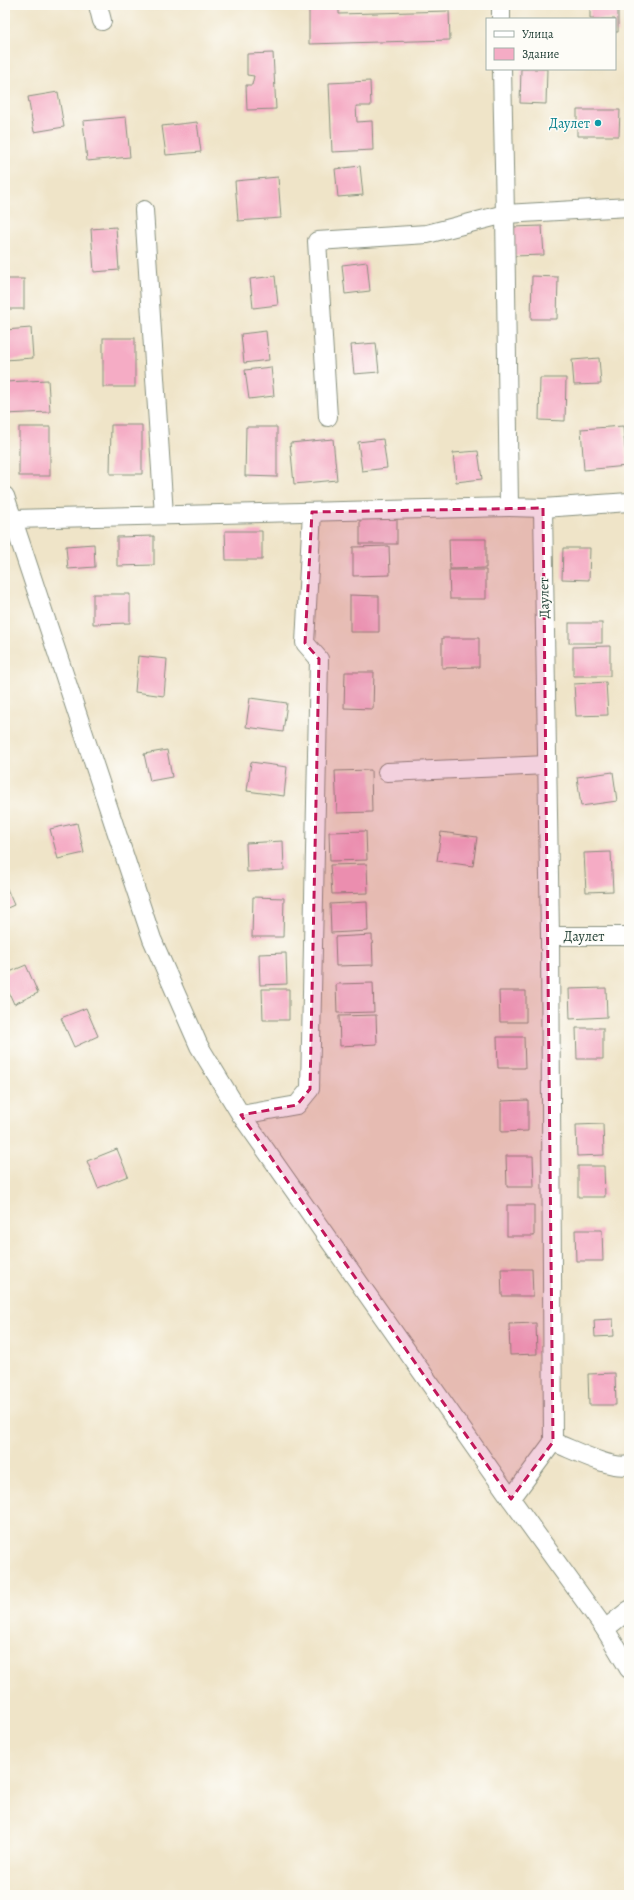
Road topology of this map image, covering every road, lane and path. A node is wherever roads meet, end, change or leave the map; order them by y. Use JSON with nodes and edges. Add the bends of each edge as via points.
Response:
{"nodes":[{"id":1,"x":501,"y":5,"type":"edge"},
{"id":2,"x":501,"y":18,"type":"edge"},
{"id":3,"x":502,"y":70,"type":"edge"},
{"id":4,"x":629,"y":207,"type":"edge"},
{"id":5,"x":144,"y":210,"type":"dead end"},
{"id":6,"x":505,"y":214,"type":"junction"},
{"id":7,"x":328,"y":418,"type":"dead end"},
{"id":8,"x":5,"y":496,"type":"edge"},
{"id":9,"x":629,"y":502,"type":"edge"},
{"id":10,"x":509,"y":507,"type":"junction"},
{"id":11,"x":543,"y":508,"type":"junction"},
{"id":12,"x":312,"y":512,"type":"junction"},
{"id":13,"x":164,"y":515,"type":"junction"},
{"id":14,"x":13,"y":519,"type":"junction"},
{"id":15,"x":547,"y":765,"type":"junction"},
{"id":16,"x":387,"y":772,"type":"dead end"},
{"id":17,"x":550,"y":936,"type":"junction"},
{"id":18,"x":629,"y":936,"type":"edge"},
{"id":19,"x":241,"y":1115,"type":"junction"},
{"id":20,"x":553,"y":1442,"type":"junction"},
{"id":21,"x":629,"y":1465,"type":"edge"},
{"id":22,"x":511,"y":1499,"type":"junction"},
{"id":23,"x":629,"y":1610,"type":"edge"},
{"id":24,"x":605,"y":1629,"type":"junction"},
{"id":25,"x":629,"y":1669,"type":"edge"}],
"edges":[{"from":1,"to":2,"type":"street"},
{"from":3,"to":6,"type":"street"},
{"from":4,"to":6,"type":"street"},
{"from":5,"to":13,"type":"street"},
{"from":6,"to":7,"type":"street","via":[[427,234],[317,241]]},
{"from":6,"to":10,"type":"street"},
{"from":8,"to":14,"type":"street"},
{"from":9,"to":11,"type":"street"},
{"from":10,"to":11,"type":"street"},
{"from":10,"to":12,"type":"street"},
{"from":11,"to":15,"type":"street","name":"Даулет"},
{"from":12,"to":13,"type":"street"},
{"from":12,"to":19,"type":"street","via":[[305,643],[319,659],[310,1089],[297,1105]]},
{"from":13,"to":14,"type":"street"},
{"from":14,"to":19,"type":"street","via":[[152,939],[199,1046]]},
{"from":15,"to":16,"type":"street"},
{"from":15,"to":17,"type":"street","name":"Даулет"},
{"from":17,"to":18,"type":"street","name":"Даулет"},
{"from":17,"to":20,"type":"street"},
{"from":19,"to":22,"type":"street"},
{"from":20,"to":21,"type":"street","via":[[606,1464]]},
{"from":20,"to":22,"type":"street"},
{"from":22,"to":24,"type":"street"},
{"from":23,"to":24,"type":"street"},
{"from":24,"to":25,"type":"street"}]}
